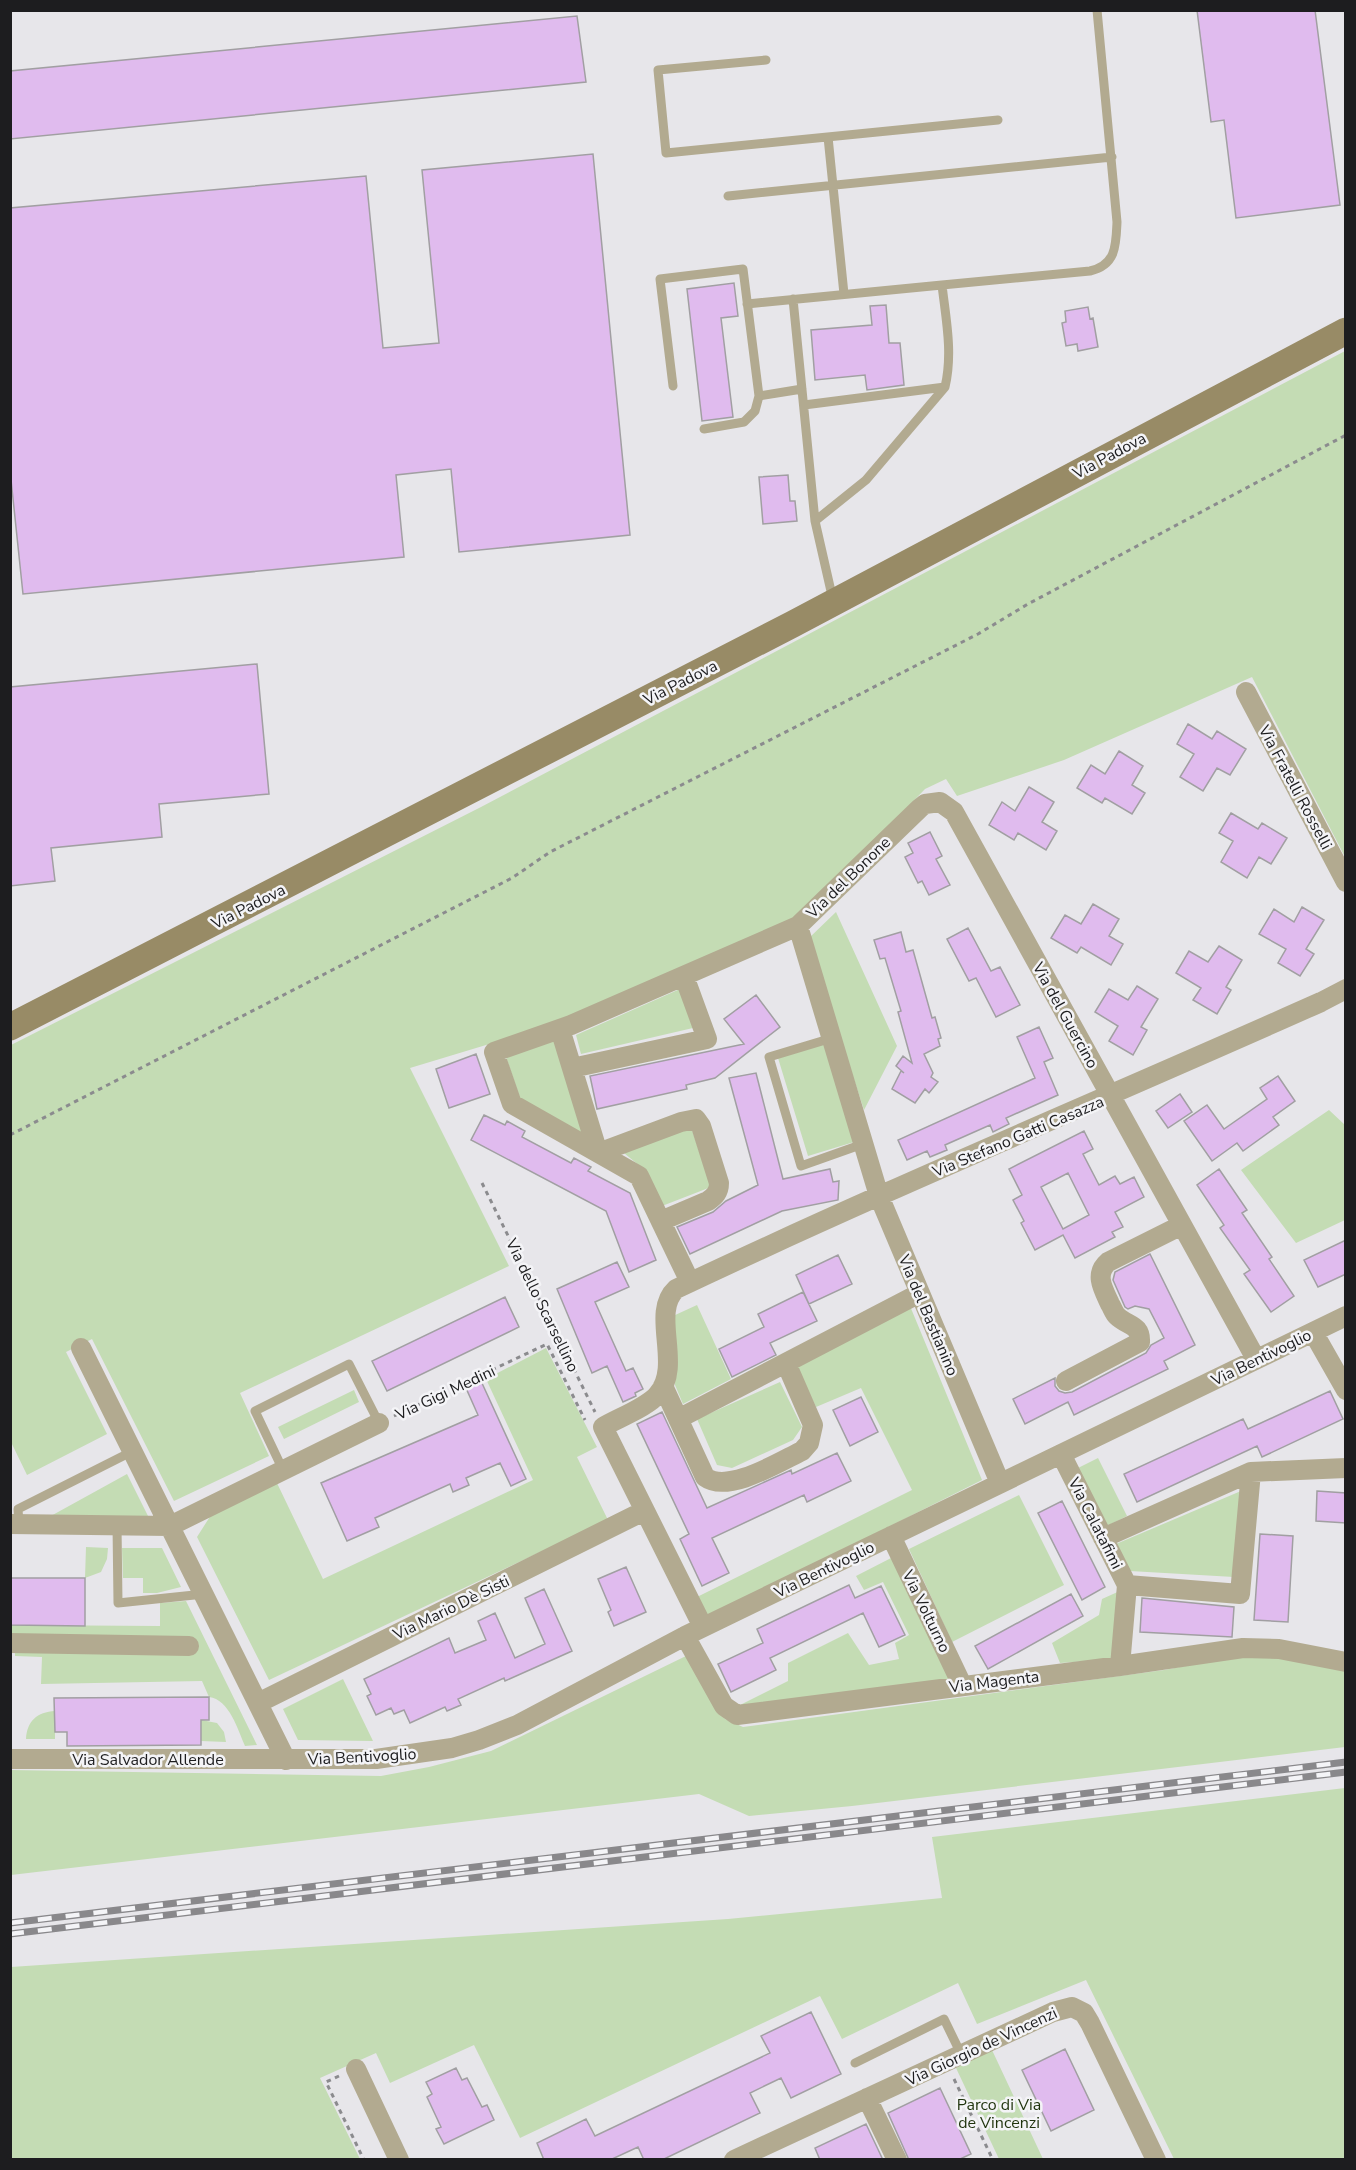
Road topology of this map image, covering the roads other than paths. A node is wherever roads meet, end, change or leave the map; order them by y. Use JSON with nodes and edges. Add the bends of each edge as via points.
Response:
{"nodes":[{"id":1,"x":1097,"y":10,"type":"edge"},
{"id":2,"x":766,"y":60,"type":"dead end"},
{"id":3,"x":998,"y":120,"type":"dead end"},
{"id":4,"x":828,"y":136,"type":"junction"},
{"id":5,"x":1112,"y":156,"type":"junction"},
{"id":6,"x":833,"y":185,"type":"junction"},
{"id":7,"x":728,"y":196,"type":"dead end"},
{"id":8,"x":942,"y":285,"type":"junction"},
{"id":9,"x":844,"y":294,"type":"junction"},
{"id":10,"x":793,"y":299,"type":"junction"},
{"id":11,"x":747,"y":304,"type":"junction"},
{"id":12,"x":1346,"y":331,"type":"edge"},
{"id":13,"x":673,"y":386,"type":"dead end"},
{"id":14,"x":945,"y":387,"type":"junction"},
{"id":15,"x":802,"y":389,"type":"junction"},
{"id":16,"x":759,"y":396,"type":"junction"},
{"id":17,"x":804,"y":405,"type":"junction"},
{"id":18,"x":704,"y":429,"type":"dead end"},
{"id":19,"x":815,"y":521,"type":"junction"},
{"id":20,"x":833,"y":602,"type":"junction"},
{"id":21,"x":1246,"y":692,"type":"dead end"},
{"id":22,"x":909,"y":817,"type":"joint"},
{"id":23,"x":1346,"y":882,"type":"edge"},
{"id":24,"x":798,"y":926,"type":"junction"},
{"id":25,"x":684,"y":976,"type":"junction"},
{"id":26,"x":1346,"y":989,"type":"edge"},
{"id":27,"x":10,"y":1027,"type":"edge"},
{"id":28,"x":560,"y":1029,"type":"junction"},
{"id":29,"x":832,"y":1038,"type":"junction"},
{"id":30,"x":572,"y":1068,"type":"junction"},
{"id":31,"x":1111,"y":1096,"type":"junction"},
{"id":32,"x":863,"y":1144,"type":"junction"},
{"id":33,"x":598,"y":1153,"type":"junction"},
{"id":34,"x":879,"y":1196,"type":"junction"},
{"id":35,"x":661,"y":1221,"type":"junction"},
{"id":36,"x":1182,"y":1225,"type":"junction"},
{"id":37,"x":690,"y":1282,"type":"junction"},
{"id":38,"x":920,"y":1293,"type":"junction"},
{"id":39,"x":1346,"y":1316,"type":"edge"},
{"id":40,"x":1314,"y":1332,"type":"junction"},
{"id":41,"x":81,"y":1348,"type":"dead end"},
{"id":42,"x":1256,"y":1359,"type":"junction"},
{"id":43,"x":786,"y":1363,"type":"junction"},
{"id":44,"x":1066,"y":1381,"type":"dead end"},
{"id":45,"x":663,"y":1386,"type":"junction"},
{"id":46,"x":1346,"y":1390,"type":"edge"},
{"id":47,"x":678,"y":1419,"type":"junction"},
{"id":48,"x":379,"y":1423,"type":"joint"},
{"id":49,"x":133,"y":1451,"type":"junction"},
{"id":50,"x":1061,"y":1454,"type":"junction"},
{"id":51,"x":1346,"y":1468,"type":"edge"},
{"id":52,"x":282,"y":1470,"type":"junction"},
{"id":53,"x":1251,"y":1472,"type":"junction"},
{"id":54,"x":1000,"y":1484,"type":"junction"},
{"id":55,"x":644,"y":1510,"type":"junction"},
{"id":56,"x":15,"y":1524,"type":"edge"},
{"id":57,"x":117,"y":1525,"type":"junction"},
{"id":58,"x":170,"y":1526,"type":"junction"},
{"id":59,"x":891,"y":1536,"type":"junction"},
{"id":60,"x":1103,"y":1538,"type":"junction"},
{"id":61,"x":1127,"y":1585,"type":"junction"},
{"id":62,"x":204,"y":1594,"type":"junction"},
{"id":63,"x":694,"y":1632,"type":"junction"},
{"id":64,"x":10,"y":1643,"type":"edge"},
{"id":65,"x":189,"y":1646,"type":"dead end"},
{"id":66,"x":1346,"y":1662,"type":"edge"},
{"id":67,"x":1120,"y":1666,"type":"junction"},
{"id":68,"x":962,"y":1685,"type":"junction"},
{"id":69,"x":258,"y":1703,"type":"junction"},
{"id":70,"x":10,"y":1759,"type":"edge"},
{"id":71,"x":286,"y":1760,"type":"junction"},
{"id":72,"x":953,"y":2058,"type":"junction"},
{"id":73,"x":855,"y":2063,"type":"dead end"},
{"id":74,"x":356,"y":2069,"type":"road end"},
{"id":75,"x":867,"y":2098,"type":"junction"},
{"id":76,"x":399,"y":2160,"type":"edge"},
{"id":77,"x":734,"y":2160,"type":"edge"},
{"id":78,"x":897,"y":2160,"type":"edge"},
{"id":79,"x":1156,"y":2160,"type":"edge"}],
"edges":[{"from":1,"to":5,"type":"lane"},
{"from":2,"to":4,"type":"lane","via":[[658,70],[666,153]]},
{"from":3,"to":4,"type":"lane"},
{"from":4,"to":6,"type":"lane"},
{"from":5,"to":6,"type":"lane"},
{"from":5,"to":8,"type":"lane","via":[[1116,246],[1110,261],[1101,269]]},
{"from":6,"to":7,"type":"lane"},
{"from":6,"to":9,"type":"lane"},
{"from":8,"to":9,"type":"lane"},
{"from":8,"to":14,"type":"lane","via":[[949,349]]},
{"from":9,"to":10,"type":"lane"},
{"from":10,"to":11,"type":"lane"},
{"from":10,"to":15,"type":"lane"},
{"from":11,"to":13,"type":"lane","via":[[743,269],[660,279]]},
{"from":11,"to":16,"type":"lane"},
{"from":12,"to":20,"type":"main road","name":"Via Padova"},
{"from":14,"to":17,"type":"lane"},
{"from":14,"to":19,"type":"lane","via":[[866,480]]},
{"from":15,"to":16,"type":"lane"},
{"from":15,"to":17,"type":"lane"},
{"from":16,"to":18,"type":"lane","via":[[755,411],[744,422]]},
{"from":17,"to":19,"type":"lane"},
{"from":19,"to":20,"type":"lane"},
{"from":20,"to":27,"type":"main road","name":"Via Padova"},
{"from":21,"to":23,"type":"street","name":"Via Fratelli Rosselli"},
{"from":22,"to":24,"type":"street","name":"Via del Bonone"},
{"from":22,"to":31,"type":"street","name":"Via del Guercino","via":[[925,804],[940,801],[954,812]]},
{"from":24,"to":25,"type":"street","name":"Via del Bonone"},
{"from":24,"to":29,"type":"street","name":"Via del Bastianino"},
{"from":25,"to":28,"type":"street","name":"Via del Bonone"},
{"from":25,"to":30,"type":"street","via":[[707,1039]]},
{"from":26,"to":31,"type":"street","name":"Via Stefano Gatti Casazza"},
{"from":28,"to":30,"type":"street"},
{"from":28,"to":33,"type":"street","name":"Via del Bonone","via":[[494,1052],[512,1104]]},
{"from":29,"to":32,"type":"street","name":"Via del Bastianino"},
{"from":29,"to":32,"type":"lane","via":[[769,1057],[801,1166]]},
{"from":30,"to":33,"type":"street"},
{"from":31,"to":34,"type":"street","name":"Via Stefano Gatti Casazza"},
{"from":31,"to":36,"type":"street","name":"Via del Guercino"},
{"from":32,"to":34,"type":"street","name":"Via del Bastianino"},
{"from":33,"to":35,"type":"street","via":[[639,1176]]},
{"from":33,"to":35,"type":"street","via":[[696,1119],[719,1189],[708,1201]]},
{"from":34,"to":37,"type":"street","name":"Via Stefano Gatti Casazza"},
{"from":34,"to":38,"type":"street","name":"Via del Bastianino"},
{"from":35,"to":37,"type":"street"},
{"from":36,"to":42,"type":"street","name":"Via del Guercino"},
{"from":36,"to":44,"type":"street","via":[[1102,1267],[1102,1286],[1117,1316],[1137,1329],[1140,1342]]},
{"from":37,"to":45,"type":"street","via":[[676,1289],[667,1302],[668,1360]]},
{"from":38,"to":43,"type":"street"},
{"from":38,"to":54,"type":"street","name":"Via del Bastianino"},
{"from":39,"to":40,"type":"street","name":"Via Bentivoglio"},
{"from":40,"to":42,"type":"street","name":"Via Bentivoglio"},
{"from":40,"to":46,"type":"street"},
{"from":41,"to":49,"type":"street"},
{"from":42,"to":50,"type":"street","name":"Via Bentivoglio"},
{"from":43,"to":47,"type":"street"},
{"from":43,"to":47,"type":"street","via":[[813,1425],[809,1443],[802,1451],[742,1479],[711,1481],[700,1470]]},
{"from":45,"to":47,"type":"street"},
{"from":45,"to":55,"type":"street","via":[[649,1402],[595,1426]]},
{"from":48,"to":52,"type":"street","name":"Via Gigi Medini"},
{"from":48,"to":52,"type":"lane","via":[[349,1364],[255,1411]]},
{"from":49,"to":56,"type":"lane","via":[[18,1509]]},
{"from":49,"to":58,"type":"street"},
{"from":50,"to":54,"type":"street","name":"Via Bentivoglio"},
{"from":50,"to":60,"type":"street","name":"Via Calatafimi"},
{"from":51,"to":53,"type":"street"},
{"from":52,"to":58,"type":"street","name":"Via Gigi Medini"},
{"from":53,"to":60,"type":"street"},
{"from":53,"to":61,"type":"street","via":[[1240,1593]]},
{"from":54,"to":59,"type":"street","name":"Via Bentivoglio"},
{"from":55,"to":63,"type":"street"},
{"from":55,"to":69,"type":"street","name":"Via Mario Dè Sisti"},
{"from":56,"to":57,"type":"street"},
{"from":57,"to":58,"type":"street"},
{"from":57,"to":62,"type":"lane","via":[[118,1603]]},
{"from":58,"to":62,"type":"street"},
{"from":59,"to":63,"type":"street","name":"Via Bentivoglio"},
{"from":59,"to":68,"type":"street","name":"Via Volturno"},
{"from":60,"to":61,"type":"street","name":"Via Calatafimi"},
{"from":61,"to":67,"type":"street","name":"Via Calatafimi"},
{"from":62,"to":69,"type":"street"},
{"from":63,"to":68,"type":"street","name":"Via Magenta","via":[[724,1706],[737,1715]]},
{"from":63,"to":71,"type":"street","name":"Via Bentivoglio","via":[[518,1725],[461,1745],[376,1759]]},
{"from":64,"to":65,"type":"street"},
{"from":66,"to":67,"type":"street","name":"Via Magenta","via":[[1261,1647]]},
{"from":67,"to":68,"type":"street","name":"Via Magenta"},
{"from":69,"to":71,"type":"street"},
{"from":70,"to":71,"type":"street","name":"Via Salvador Allende"},
{"from":72,"to":73,"type":"lane","via":[[944,2019]]},
{"from":72,"to":75,"type":"street","name":"Via Giorgio de Vincenzi"},
{"from":72,"to":79,"type":"street","name":"Via Giorgio de Vincenzi","via":[[1065,2007],[1079,2009],[1090,2023]]},
{"from":74,"to":76,"type":"street"},
{"from":75,"to":77,"type":"street","name":"Via Giorgio de Vincenzi"},
{"from":75,"to":78,"type":"street"}]}
